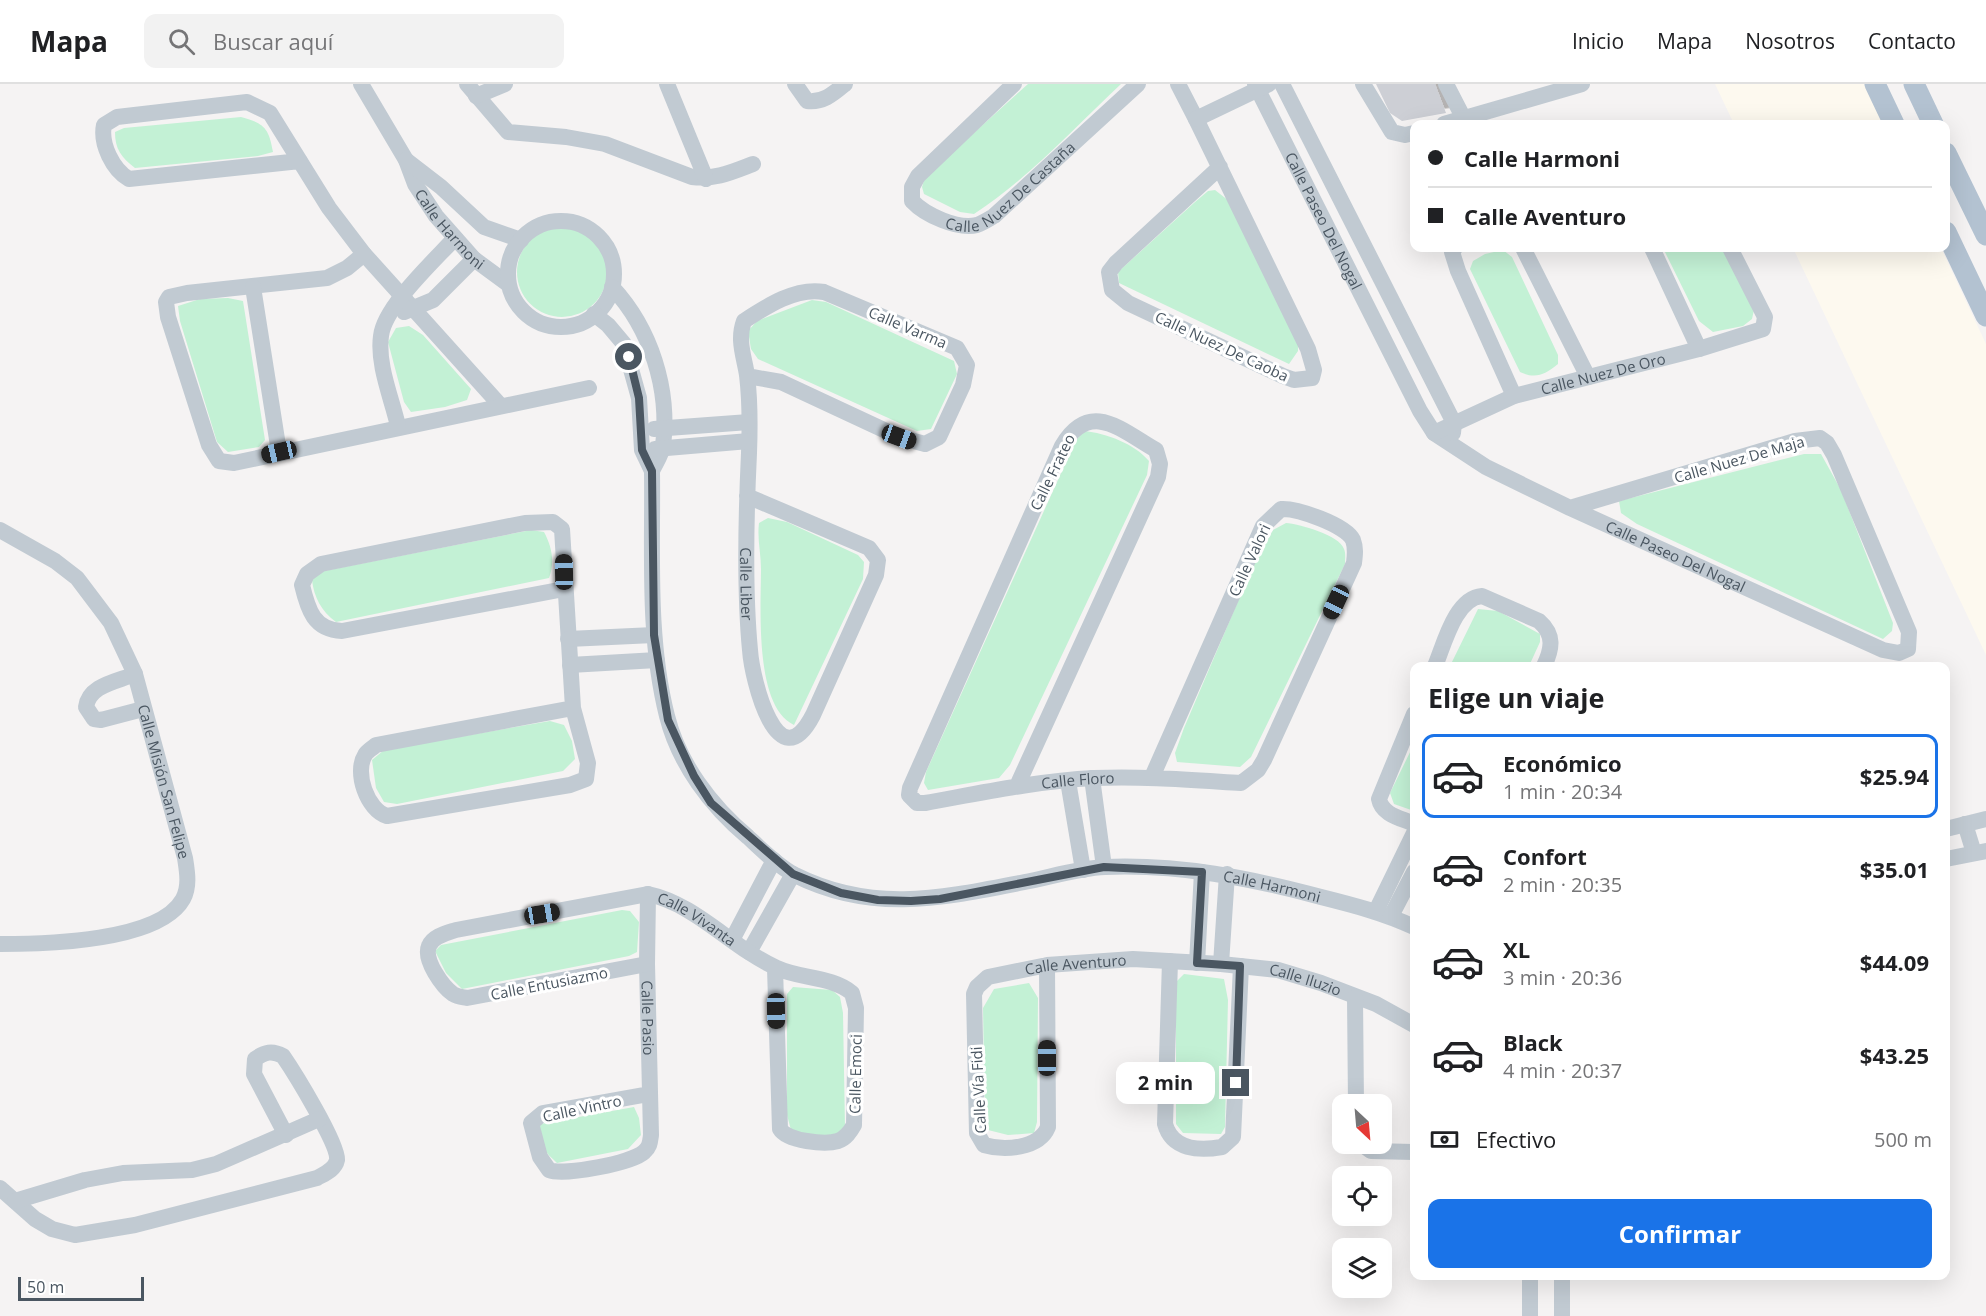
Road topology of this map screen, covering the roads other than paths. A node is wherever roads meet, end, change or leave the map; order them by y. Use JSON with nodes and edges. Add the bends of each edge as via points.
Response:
{"nodes":[{"id":1,"x":361,"y":84,"type":"edge"},
{"id":2,"x":505,"y":84,"type":"edge"},
{"id":3,"x":667,"y":84,"type":"edge"},
{"id":4,"x":795,"y":84,"type":"edge"},
{"id":5,"x":845,"y":84,"type":"edge"},
{"id":6,"x":1014,"y":84,"type":"edge"},
{"id":7,"x":1138,"y":84,"type":"edge"},
{"id":8,"x":1178,"y":84,"type":"edge"},
{"id":9,"x":1282,"y":84,"type":"edge"},
{"id":10,"x":1363,"y":84,"type":"edge"},
{"id":11,"x":1446,"y":84,"type":"edge"},
{"id":12,"x":1875,"y":84,"type":"edge"},
{"id":13,"x":1914,"y":84,"type":"edge"},
{"id":14,"x":1573,"y":85,"type":"edge"},
{"id":15,"x":1261,"y":86,"type":"edge"},
{"id":16,"x":472,"y":90,"type":"edge"},
{"id":17,"x":1197,"y":119,"type":"junction"},
{"id":18,"x":1464,"y":119,"type":"junction"},
{"id":19,"x":1460,"y":120,"type":"edge"},
{"id":20,"x":1892,"y":120,"type":"edge"},
{"id":21,"x":1930,"y":120,"type":"edge"},
{"id":22,"x":1410,"y":134,"type":"edge"},
{"id":23,"x":1950,"y":159,"type":"edge"},
{"id":24,"x":406,"y":160,"type":"junction"},
{"id":25,"x":300,"y":161,"type":"junction"},
{"id":26,"x":753,"y":164,"type":"dead end"},
{"id":27,"x":1220,"y":167,"type":"junction"},
{"id":28,"x":706,"y":179,"type":"junction"},
{"id":29,"x":1979,"y":205,"type":"edge"},
{"id":30,"x":1986,"y":235,"type":"edge"},
{"id":31,"x":455,"y":238,"type":"junction"},
{"id":32,"x":520,"y":240,"type":"junction"},
{"id":33,"x":1950,"y":240,"type":"edge"},
{"id":34,"x":1452,"y":252,"type":"edge"},
{"id":35,"x":1525,"y":252,"type":"edge"},
{"id":36,"x":1654,"y":252,"type":"edge"},
{"id":37,"x":1732,"y":252,"type":"edge"},
{"id":38,"x":364,"y":254,"type":"junction"},
{"id":39,"x":474,"y":259,"type":"junction"},
{"id":40,"x":508,"y":284,"type":"junction"},
{"id":41,"x":253,"y":287,"type":"junction"},
{"id":42,"x":612,"y":287,"type":"junction"},
{"id":43,"x":401,"y":294,"type":"junction"},
{"id":44,"x":414,"y":310,"type":"junction"},
{"id":45,"x":594,"y":314,"type":"junction"},
{"id":46,"x":391,"y":315,"type":"junction"},
{"id":47,"x":1986,"y":316,"type":"edge"},
{"id":48,"x":744,"y":321,"type":"joint"},
{"id":49,"x":1699,"y":349,"type":"junction"},
{"id":50,"x":747,"y":376,"type":"junction"},
{"id":51,"x":1588,"y":377,"type":"junction"},
{"id":52,"x":589,"y":388,"type":"dead end"},
{"id":53,"x":1514,"y":396,"type":"junction"},
{"id":54,"x":500,"y":405,"type":"junction"},
{"id":55,"x":749,"y":422,"type":"junction"},
{"id":56,"x":1454,"y":423,"type":"junction"},
{"id":57,"x":398,"y":426,"type":"junction"},
{"id":58,"x":663,"y":428,"type":"junction"},
{"id":59,"x":642,"y":430,"type":"junction"},
{"id":60,"x":1434,"y":433,"type":"junction"},
{"id":61,"x":749,"y":441,"type":"junction"},
{"id":62,"x":1453,"y":446,"type":"junction"},
{"id":63,"x":663,"y":448,"type":"junction"},
{"id":64,"x":642,"y":450,"type":"junction"},
{"id":65,"x":279,"y":452,"type":"junction"},
{"id":66,"x":652,"y":471,"type":"junction"},
{"id":67,"x":747,"y":496,"type":"junction"},
{"id":68,"x":1570,"y":508,"type":"junction"},
{"id":69,"x":0,"y":530,"type":"edge"},
{"id":70,"x":564,"y":589,"type":"junction"},
{"id":71,"x":654,"y":635,"type":"junction"},
{"id":72,"x":568,"y":639,"type":"junction"},
{"id":73,"x":1904,"y":652,"type":"joint"},
{"id":74,"x":657,"y":660,"type":"junction"},
{"id":75,"x":1437,"y":662,"type":"edge"},
{"id":76,"x":1545,"y":662,"type":"edge"},
{"id":77,"x":570,"y":665,"type":"junction"},
{"id":78,"x":135,"y":674,"type":"junction"},
{"id":79,"x":573,"y":708,"type":"junction"},
{"id":80,"x":143,"y":709,"type":"junction"},
{"id":81,"x":1410,"y":724,"type":"edge"},
{"id":82,"x":1152,"y":777,"type":"junction"},
{"id":83,"x":1092,"y":778,"type":"junction"},
{"id":84,"x":1068,"y":781,"type":"junction"},
{"id":85,"x":1241,"y":783,"type":"joint"},
{"id":86,"x":1017,"y":786,"type":"junction"},
{"id":87,"x":917,"y":803,"type":"joint"},
{"id":88,"x":1986,"y":819,"type":"edge"},
{"id":89,"x":1410,"y":822,"type":"edge"},
{"id":90,"x":1965,"y":824,"type":"junction"},
{"id":91,"x":1950,"y":827,"type":"edge"},
{"id":92,"x":1410,"y":844,"type":"edge"},
{"id":93,"x":1980,"y":852,"type":"edge"},
{"id":94,"x":1950,"y":858,"type":"edge"},
{"id":95,"x":774,"y":860,"type":"junction"},
{"id":96,"x":1104,"y":867,"type":"junction"},
{"id":97,"x":1083,"y":870,"type":"junction"},
{"id":98,"x":1202,"y":872,"type":"junction"},
{"id":99,"x":793,"y":874,"type":"junction"},
{"id":100,"x":1227,"y":874,"type":"junction"},
{"id":101,"x":1410,"y":878,"type":"edge"},
{"id":102,"x":648,"y":894,"type":"junction"},
{"id":103,"x":1384,"y":914,"type":"junction"},
{"id":104,"x":1410,"y":925,"type":"edge"},
{"id":105,"x":732,"y":940,"type":"junction"},
{"id":106,"x":0,"y":944,"type":"edge"},
{"id":107,"x":749,"y":951,"type":"junction"},
{"id":108,"x":1170,"y":961,"type":"junction"},
{"id":109,"x":1197,"y":963,"type":"junction"},
{"id":110,"x":647,"y":964,"type":"junction"},
{"id":111,"x":1221,"y":964,"type":"junction"},
{"id":112,"x":1047,"y":965,"type":"junction"},
{"id":113,"x":1240,"y":966,"type":"junction"},
{"id":114,"x":775,"y":968,"type":"junction"},
{"id":115,"x":982,"y":981,"type":"joint"},
{"id":116,"x":452,"y":993,"type":"joint"},
{"id":117,"x":852,"y":993,"type":"joint"},
{"id":118,"x":1354,"y":997,"type":"junction"},
{"id":119,"x":1410,"y":1023,"type":"edge"},
{"id":120,"x":649,"y":1094,"type":"junction"},
{"id":121,"x":1356,"y":1094,"type":"edge"},
{"id":122,"x":319,"y":1119,"type":"junction"},
{"id":123,"x":286,"y":1135,"type":"junction"},
{"id":124,"x":650,"y":1145,"type":"joint"},
{"id":125,"x":1392,"y":1151,"type":"edge"},
{"id":126,"x":1410,"y":1152,"type":"edge"},
{"id":127,"x":0,"y":1188,"type":"edge"},
{"id":128,"x":15,"y":1201,"type":"junction"},
{"id":129,"x":1530,"y":1280,"type":"edge"},
{"id":130,"x":1562,"y":1280,"type":"edge"},
{"id":131,"x":1530,"y":1316,"type":"edge"},
{"id":132,"x":1562,"y":1316,"type":"edge"}],
"edges":[{"from":1,"to":24,"type":"street","name":"Calle Harmoni"},
{"from":2,"to":16,"type":"street"},
{"from":3,"to":28,"type":"street"},
{"from":4,"to":5,"type":"street","via":[[807,101],[815,102]]},
{"from":6,"to":7,"type":"street","name":"Calle Nuez De Castaña","via":[[918,176],[912,187],[912,201],[919,208],[964,226],[979,225]]},
{"from":8,"to":17,"type":"street","name":"Calle Nuez De Caoba"},
{"from":9,"to":56,"type":"street","name":"Calle Paseo Del Nogal"},
{"from":10,"to":22,"type":"street","via":[[1386,126],[1392,132]]},
{"from":11,"to":18,"type":"street"},
{"from":12,"to":20,"type":"main road"},
{"from":13,"to":21,"type":"main road"},
{"from":14,"to":18,"type":"street"},
{"from":15,"to":17,"type":"street"},
{"from":15,"to":60,"type":"street","name":"Calle Paseo Del Nogal"},
{"from":16,"to":28,"type":"street","via":[[503,128],[514,134],[605,144]]},
{"from":17,"to":27,"type":"street","name":"Calle Nuez De Caoba"},
{"from":18,"to":19,"type":"street"},
{"from":23,"to":29,"type":"main road"},
{"from":24,"to":31,"type":"street","name":"Calle Harmoni","via":[[415,184]]},
{"from":24,"to":32,"type":"street","name":"Calle Harmoni","via":[[484,227]]},
{"from":25,"to":25,"type":"street","via":[[270,113],[247,102],[117,117],[104,125],[114,166],[129,179]]},
{"from":25,"to":38,"type":"street"},
{"from":26,"to":28,"type":"street"},
{"from":27,"to":27,"type":"street","name":"Calle Nuez De Caoba","via":[[1116,263],[1109,272],[1112,290],[1128,303],[1282,376],[1294,381],[1312,378],[1314,370],[1308,349]]},
{"from":29,"to":30,"type":"main road"},
{"from":31,"to":39,"type":"street","name":"Calle Harmoni"},
{"from":31,"to":43,"type":"street"},
{"from":32,"to":40,"type":"street","via":[[509,260]]},
{"from":32,"to":42,"type":"street","via":[[529,231],[551,222],[573,222],[585,227],[609,252]]},
{"from":33,"to":47,"type":"main road"},
{"from":34,"to":53,"type":"street"},
{"from":35,"to":51,"type":"street"},
{"from":36,"to":49,"type":"street"},
{"from":37,"to":49,"type":"street","name":"Calle Nuez De Oro","via":[[1765,317],[1765,326],[1758,332]]},
{"from":38,"to":41,"type":"street","via":[[327,278]]},
{"from":38,"to":43,"type":"street"},
{"from":39,"to":40,"type":"street","name":"Calle Harmoni"},
{"from":39,"to":44,"type":"street","via":[[433,300]]},
{"from":40,"to":45,"type":"street","via":[[518,306],[547,325],[571,326]]},
{"from":41,"to":65,"type":"street"},
{"from":41,"to":65,"type":"street","via":[[177,295],[169,297],[166,308],[208,445],[215,456],[219,461],[234,463]]},
{"from":42,"to":45,"type":"street"},
{"from":42,"to":58,"type":"street","name":"Calle Harmoni","via":[[629,306],[657,365]]},
{"from":43,"to":44,"type":"street"},
{"from":43,"to":46,"type":"street"},
{"from":44,"to":46,"type":"street"},
{"from":44,"to":54,"type":"street"},
{"from":45,"to":59,"type":"street","name":"Calle Harmoni","via":[[624,344],[637,389]]},
{"from":46,"to":57,"type":"street","via":[[384,325],[381,346]]},
{"from":48,"to":50,"type":"street","name":"Calle Liber","via":[[740,339]]},
{"from":48,"to":50,"type":"street","name":"Calle Varma","via":[[795,294],[814,290],[957,348],[967,365],[963,385],[939,437],[925,444],[899,437],[781,382]]},
{"from":49,"to":51,"type":"street","name":"Calle Nuez De Oro"},
{"from":50,"to":55,"type":"street","name":"Calle Liber"},
{"from":51,"to":53,"type":"street","name":"Calle Nuez De Oro"},
{"from":52,"to":54,"type":"street"},
{"from":53,"to":56,"type":"street","name":"Calle Nuez De Oro"},
{"from":54,"to":57,"type":"street"},
{"from":55,"to":58,"type":"street"},
{"from":55,"to":61,"type":"street","name":"Calle Liber"},
{"from":56,"to":60,"type":"street","name":"Calle Nuez De Oro"},
{"from":56,"to":62,"type":"street","name":"Calle Paseo Del Nogal"},
{"from":57,"to":65,"type":"street"},
{"from":58,"to":59,"type":"street"},
{"from":58,"to":63,"type":"street","name":"Calle Harmoni"},
{"from":59,"to":64,"type":"street","name":"Calle Harmoni"},
{"from":60,"to":62,"type":"street","name":"Calle Paseo Del Nogal"},
{"from":61,"to":63,"type":"street"},
{"from":61,"to":67,"type":"street","name":"Calle Liber"},
{"from":62,"to":68,"type":"street","name":"Calle Paseo Del Nogal","via":[[1486,467]]},
{"from":63,"to":64,"type":"street"},
{"from":63,"to":66,"type":"street","name":"Calle Harmoni"},
{"from":64,"to":66,"type":"street","name":"Calle Harmoni"},
{"from":66,"to":71,"type":"street","name":"Calle Harmoni"},
{"from":67,"to":67,"type":"street","name":"Calle Liber","via":[[869,548],[878,560],[876,575],[804,730],[791,739],[771,724],[758,690],[750,650]]},
{"from":68,"to":73,"type":"street","name":"Calle Paseo Del Nogal","via":[[1883,650]]},
{"from":68,"to":73,"type":"street","name":"Calle Nuez De Maja","via":[[1795,441],[1820,438],[1834,455],[1909,632],[1910,644]]},
{"from":69,"to":78,"type":"street","name":"Calle Misión San Felipe","via":[[77,578],[111,623]]},
{"from":70,"to":70,"type":"street","via":[[342,631],[328,630],[319,624],[302,585],[321,564],[541,521],[553,522],[562,529]]},
{"from":70,"to":72,"type":"street"},
{"from":71,"to":72,"type":"street"},
{"from":71,"to":74,"type":"street","name":"Calle Harmoni"},
{"from":72,"to":77,"type":"street"},
{"from":74,"to":77,"type":"street"},
{"from":74,"to":95,"type":"street","name":"Calle Harmoni","via":[[668,720],[694,776],[711,803]]},
{"from":75,"to":76,"type":"street","via":[[1462,608],[1475,596],[1539,621],[1547,628],[1551,643]]},
{"from":77,"to":79,"type":"street"},
{"from":78,"to":80,"type":"street","name":"Calle Misión San Felipe"},
{"from":78,"to":80,"type":"street","via":[[93,690],[86,707],[94,719],[101,720]]},
{"from":79,"to":79,"type":"street","via":[[376,746],[365,754],[361,767],[369,803],[376,813],[387,816],[580,783],[586,779],[588,763]]},
{"from":80,"to":106,"type":"street","name":"Calle Misión San Felipe","via":[[185,858],[187,886],[183,899],[170,915],[148,928],[30,944]]},
{"from":81,"to":89,"type":"street","via":[[1379,799],[1383,809]]},
{"from":82,"to":83,"type":"street","name":"Calle Floro"},
{"from":82,"to":85,"type":"street","name":"Calle Floro"},
{"from":82,"to":85,"type":"street","name":"Calle Valori","via":[[1263,526],[1281,509],[1292,508],[1345,530],[1356,550],[1354,563],[1264,760]]},
{"from":83,"to":84,"type":"street","name":"Calle Floro"},
{"from":83,"to":96,"type":"street"},
{"from":84,"to":86,"type":"street","name":"Calle Floro"},
{"from":84,"to":97,"type":"street"},
{"from":86,"to":87,"type":"street","name":"Calle Floro"},
{"from":86,"to":87,"type":"street","name":"Calle Frateo","via":[[1161,464],[1156,450],[1098,420],[1078,424],[1062,446],[910,788],[909,795]]},
{"from":88,"to":90,"type":"street"},
{"from":90,"to":91,"type":"street"},
{"from":90,"to":93,"type":"street"},
{"from":92,"to":103,"type":"street"},
{"from":93,"to":94,"type":"street"},
{"from":95,"to":99,"type":"street","name":"Calle Harmoni"},
{"from":95,"to":105,"type":"street"},
{"from":96,"to":97,"type":"street","name":"Calle Harmoni"},
{"from":96,"to":98,"type":"street","name":"Calle Harmoni"},
{"from":97,"to":99,"type":"street","name":"Calle Harmoni","via":[[940,899],[911,901],[841,893]]},
{"from":98,"to":100,"type":"street","name":"Calle Harmoni"},
{"from":98,"to":109,"type":"street"},
{"from":99,"to":107,"type":"street"},
{"from":100,"to":103,"type":"street","name":"Calle Harmoni"},
{"from":100,"to":111,"type":"street"},
{"from":101,"to":103,"type":"street"},
{"from":102,"to":105,"type":"street","name":"Calle Vivanta","via":[[672,902]]},
{"from":102,"to":110,"type":"street","name":"Calle Pasio"},
{"from":102,"to":116,"type":"street","name":"Calle Vivanta","via":[[456,930],[438,937],[430,944],[428,959]]},
{"from":103,"to":104,"type":"street","name":"Calle Harmoni"},
{"from":105,"to":107,"type":"street","name":"Calle Vivanta"},
{"from":107,"to":114,"type":"street","name":"Calle Vivanta"},
{"from":108,"to":109,"type":"street","name":"Calle Aventuro"},
{"from":108,"to":112,"type":"street","name":"Calle Aventuro","via":[[1133,959]]},
{"from":108,"to":113,"type":"street","via":[[1165,1124],[1171,1138],[1184,1147],[1222,1147],[1233,1137]]},
{"from":109,"to":111,"type":"street","name":"Calle Aventuro"},
{"from":110,"to":116,"type":"street","name":"Calle Entusiazmo","via":[[477,997]]},
{"from":110,"to":120,"type":"street","name":"Calle Pasio"},
{"from":111,"to":113,"type":"street","name":"Calle Iluzio"},
{"from":112,"to":115,"type":"street","name":"Calle Aventuro"},
{"from":112,"to":115,"type":"street","name":"Calle Vía Fidi","via":[[1048,1127],[1033,1144],[991,1147],[984,1145],[977,1133],[974,994]]},
{"from":113,"to":118,"type":"street","name":"Calle Iluzio","via":[[1278,970]]},
{"from":114,"to":117,"type":"street","name":"Calle Vivanta"},
{"from":114,"to":117,"type":"street","name":"Calle Emoci","via":[[778,1118],[780,1129],[790,1138],[836,1142],[845,1138],[854,1125],[856,1008]]},
{"from":118,"to":119,"type":"street","name":"Calle Iluzio"},
{"from":118,"to":121,"type":"street","name":"Calle Iluzio"},
{"from":120,"to":124,"type":"street","name":"Calle Pasio"},
{"from":120,"to":124,"type":"street","name":"Calle Vintro","via":[[543,1113],[531,1123],[531,1130],[540,1157],[554,1172],[633,1159]]},
{"from":122,"to":123,"type":"street"},
{"from":122,"to":123,"type":"street","via":[[283,1056],[264,1053],[255,1059],[254,1074]]},
{"from":122,"to":128,"type":"street","via":[[336,1150],[335,1164],[317,1178],[299,1184],[135,1225],[75,1235],[52,1229]]},
{"from":123,"to":128,"type":"street","via":[[192,1170],[123,1173]]},
{"from":125,"to":126,"type":"street"},
{"from":127,"to":128,"type":"street"},
{"from":129,"to":131,"type":"street"},
{"from":130,"to":132,"type":"street"}]}
